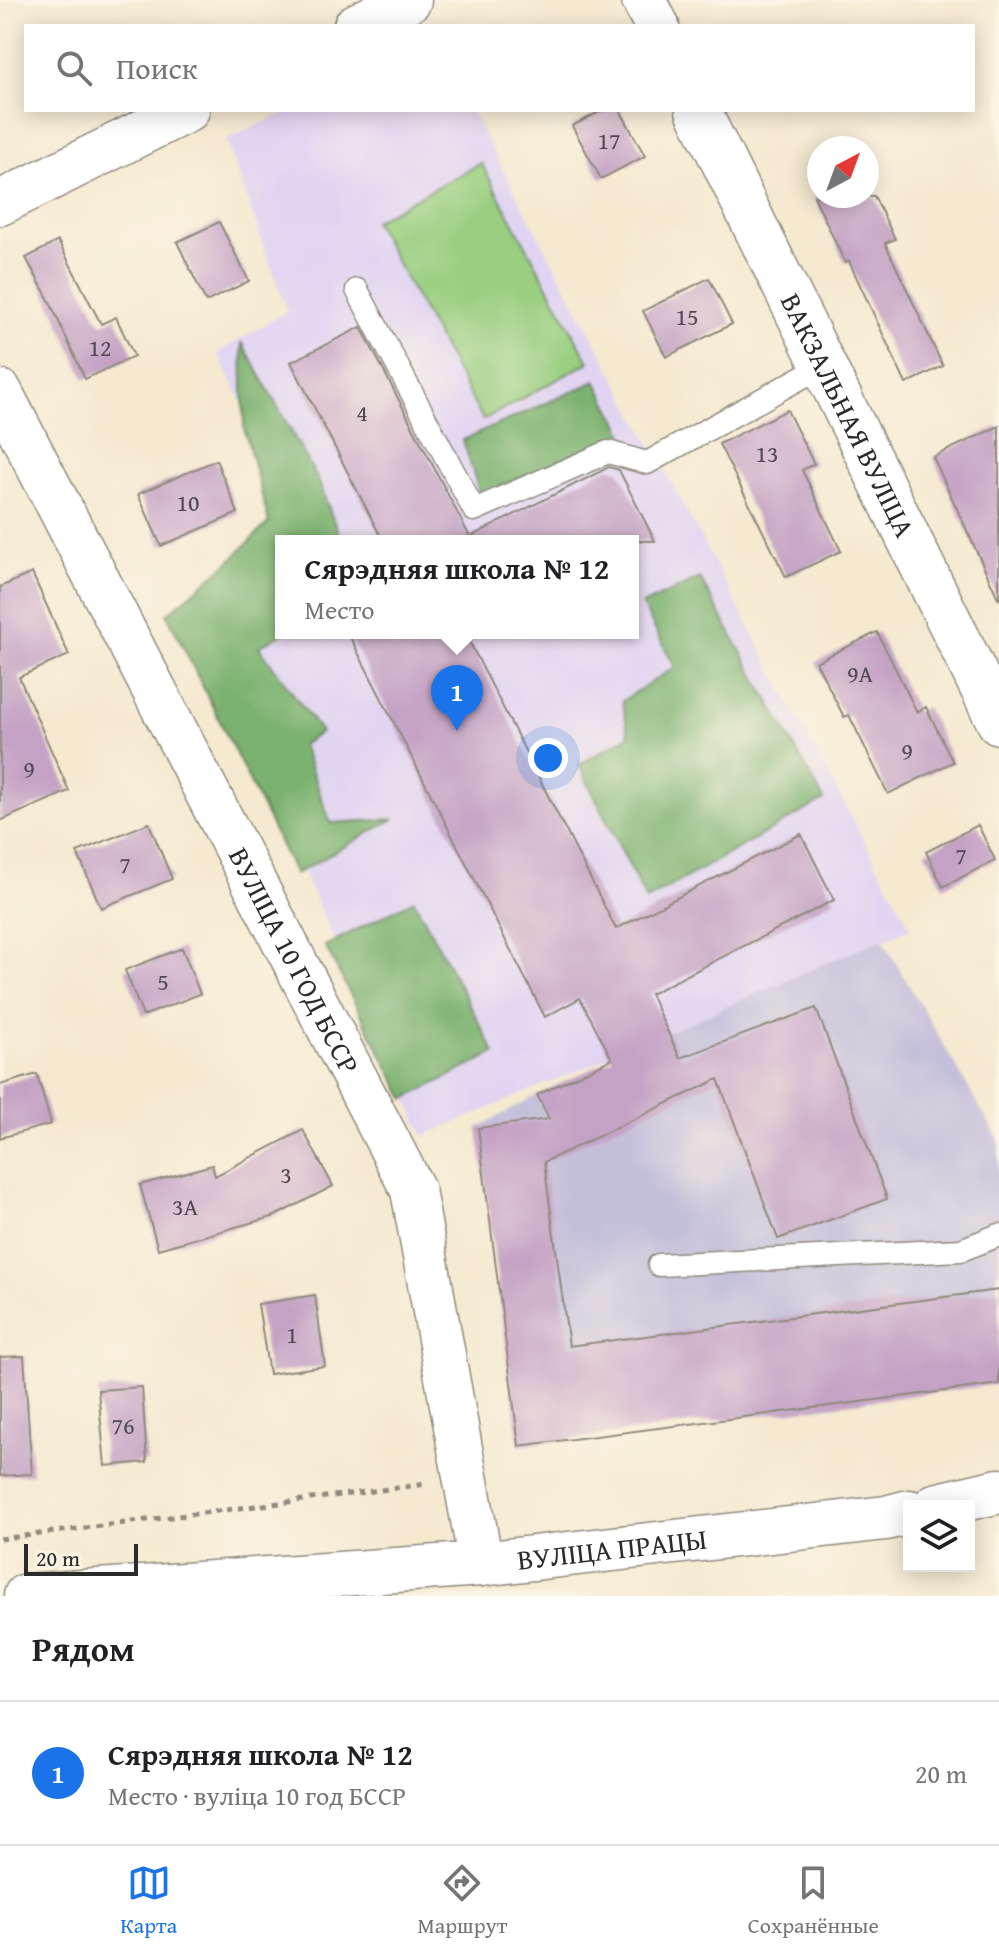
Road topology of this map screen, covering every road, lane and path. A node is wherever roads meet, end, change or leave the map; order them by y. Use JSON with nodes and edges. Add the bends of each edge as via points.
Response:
{"nodes":[{"id":1,"x":409,"y":0,"type":"edge"},
{"id":2,"x":644,"y":0,"type":"edge"},
{"id":3,"x":360,"y":24,"type":"edge"},
{"id":4,"x":656,"y":24,"type":"edge"},
{"id":5,"x":183,"y":112,"type":"edge"},
{"id":6,"x":699,"y":112,"type":"edge"},
{"id":7,"x":0,"y":203,"type":"edge"},
{"id":8,"x":357,"y":290,"type":"dead end"},
{"id":9,"x":824,"y":365,"type":"junction"},
{"id":10,"x":0,"y":392,"type":"edge"},
{"id":11,"x":999,"y":722,"type":"edge"},
{"id":12,"x":999,"y":1235,"type":"edge"},
{"id":13,"x":659,"y":1265,"type":"dead end"},
{"id":14,"x":465,"y":1478,"type":"junction"},
{"id":15,"x":999,"y":1491,"type":"edge"},
{"id":16,"x":961,"y":1500,"type":"edge"},
{"id":17,"x":903,"y":1514,"type":"edge"},
{"id":18,"x":0,"y":1539,"type":"edge"},
{"id":19,"x":481,"y":1564,"type":"junction"},
{"id":20,"x":26,"y":1596,"type":"edge"}],
"edges":[{"from":1,"to":3,"type":"street"},
{"from":2,"to":4,"type":"street"},
{"from":5,"to":7,"type":"street"},
{"from":6,"to":9,"type":"street","name":"ВАКЗАЛЬНАЯ ВУЛІЦА"},
{"from":8,"to":9,"type":"lane","via":[[474,510],[608,452],[647,463]]},
{"from":9,"to":11,"type":"street","name":"ВАКЗАЛЬНАЯ ВУЛІЦА"},
{"from":10,"to":14,"type":"street","name":"ВУЛІЦА 10 ГОД БССР","via":[[413,1190]]},
{"from":12,"to":13,"type":"lane","via":[[961,1250]]},
{"from":14,"to":18,"type":"path"},
{"from":14,"to":19,"type":"street","name":"ВУЛІЦА 10 ГОД БССР"},
{"from":15,"to":16,"type":"street"},
{"from":17,"to":19,"type":"street","name":"ВУЛІЦА ПРАЦЫ"},
{"from":19,"to":20,"type":"street","name":"ВУЛІЦА ПРАЦЫ"}]}
